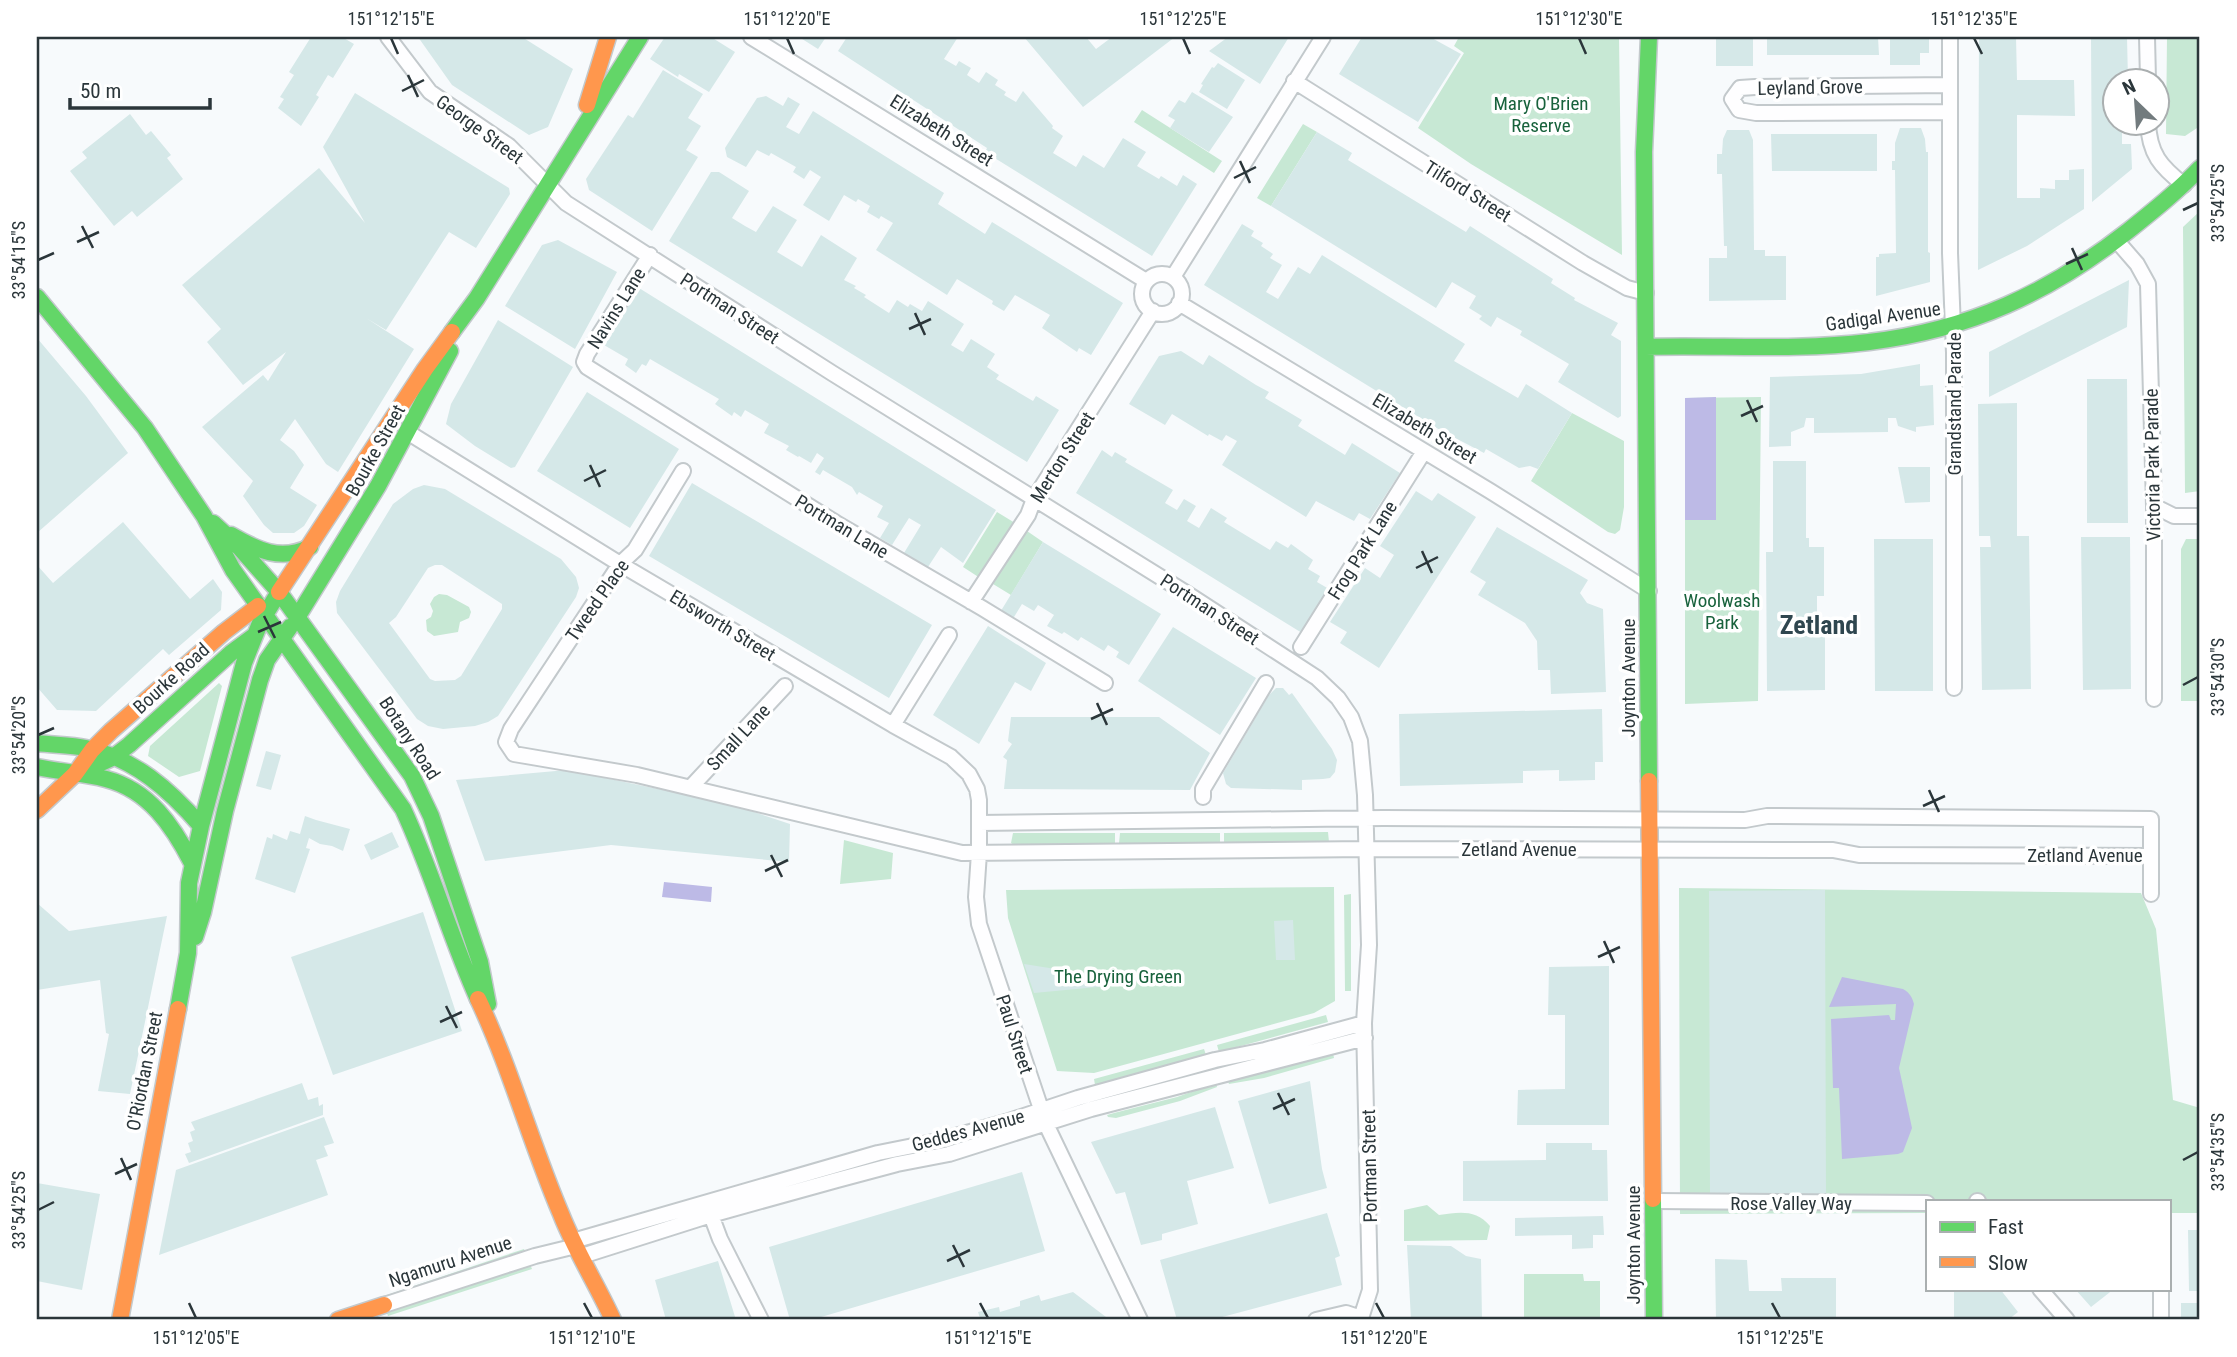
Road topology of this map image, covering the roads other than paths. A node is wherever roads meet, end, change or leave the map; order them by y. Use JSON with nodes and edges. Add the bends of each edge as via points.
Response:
{"nodes":[{"id":1,"x":388,"y":37,"type":"edge"},
{"id":2,"x":608,"y":37,"type":"edge"},
{"id":3,"x":640,"y":37,"type":"edge"},
{"id":4,"x":751,"y":37,"type":"edge"},
{"id":5,"x":1322,"y":37,"type":"edge"},
{"id":6,"x":1649,"y":37,"type":"edge"},
{"id":7,"x":1950,"y":37,"type":"edge"},
{"id":8,"x":2147,"y":37,"type":"edge"},
{"id":9,"x":2148,"y":66,"type":"edge"},
{"id":10,"x":1294,"y":81,"type":"junction"},
{"id":11,"x":1950,"y":85,"type":"junction"},
{"id":12,"x":1950,"y":112,"type":"junction"},
{"id":13,"x":2149,"y":136,"type":"edge"},
{"id":14,"x":575,"y":140,"type":"junction"},
{"id":15,"x":2200,"y":168,"type":"edge"},
{"id":16,"x":2185,"y":185,"type":"junction"},
{"id":17,"x":548,"y":186,"type":"junction"},
{"id":18,"x":2117,"y":241,"type":"junction"},
{"id":19,"x":650,"y":255,"type":"junction"},
{"id":20,"x":1173,"y":277,"type":"junction"},
{"id":21,"x":1146,"y":282,"type":"junction"},
{"id":22,"x":1646,"y":293,"type":"junction"},
{"id":23,"x":37,"y":297,"type":"edge"},
{"id":24,"x":477,"y":298,"type":"junction"},
{"id":25,"x":1180,"y":303,"type":"junction"},
{"id":26,"x":1153,"y":312,"type":"junction"},
{"id":27,"x":1954,"y":327,"type":"junction"},
{"id":28,"x":1646,"y":347,"type":"junction"},
{"id":29,"x":584,"y":362,"type":"joint"},
{"id":30,"x":409,"y":433,"type":"junction"},
{"id":31,"x":1423,"y":453,"type":"junction"},
{"id":32,"x":683,"y":471,"type":"dead end"},
{"id":33,"x":1034,"y":499,"type":"junction"},
{"id":34,"x":2154,"y":506,"type":"junction"},
{"id":35,"x":204,"y":516,"type":"junction"},
{"id":36,"x":2200,"y":516,"type":"edge"},
{"id":37,"x":310,"y":547,"type":"junction"},
{"id":38,"x":620,"y":564,"type":"junction"},
{"id":39,"x":1649,"y":591,"type":"junction"},
{"id":40,"x":279,"y":592,"type":"junction"},
{"id":41,"x":971,"y":602,"type":"junction"},
{"id":42,"x":298,"y":616,"type":"junction"},
{"id":43,"x":269,"y":622,"type":"junction"},
{"id":44,"x":949,"y":635,"type":"dead end"},
{"id":45,"x":254,"y":636,"type":"junction"},
{"id":46,"x":1301,"y":647,"type":"dead end"},
{"id":47,"x":1105,"y":683,"type":"dead end"},
{"id":48,"x":1266,"y":683,"type":"dead end"},
{"id":49,"x":785,"y":686,"type":"dead end"},
{"id":50,"x":1954,"y":688,"type":"dead end"},
{"id":51,"x":2154,"y":699,"type":"dead end"},
{"id":52,"x":892,"y":725,"type":"junction"},
{"id":53,"x":511,"y":729,"type":"joint"},
{"id":54,"x":37,"y":743,"type":"edge"},
{"id":55,"x":92,"y":750,"type":"junction"},
{"id":56,"x":112,"y":758,"type":"junction"},
{"id":57,"x":37,"y":767,"type":"edge"},
{"id":58,"x":75,"y":774,"type":"junction"},
{"id":59,"x":691,"y":787,"type":"junction"},
{"id":60,"x":1203,"y":797,"type":"dead end"},
{"id":61,"x":37,"y":810,"type":"edge"},
{"id":62,"x":1366,"y":818,"type":"junction"},
{"id":63,"x":1649,"y":818,"type":"junction"},
{"id":64,"x":979,"y":823,"type":"junction"},
{"id":65,"x":201,"y":826,"type":"junction"},
{"id":66,"x":1367,"y":849,"type":"junction"},
{"id":67,"x":1650,"y":850,"type":"junction"},
{"id":68,"x":979,"y":853,"type":"junction"},
{"id":69,"x":2151,"y":856,"type":"junction"},
{"id":70,"x":192,"y":863,"type":"junction"},
{"id":71,"x":213,"y":865,"type":"junction"},
{"id":72,"x":2151,"y":894,"type":"dead end"},
{"id":73,"x":188,"y":953,"type":"junction"},
{"id":74,"x":493,"y":1031,"type":"junction"},
{"id":75,"x":1364,"y":1031,"type":"junction"},
{"id":76,"x":1044,"y":1117,"type":"junction"},
{"id":77,"x":1655,"y":1201,"type":"junction"},
{"id":78,"x":1926,"y":1203,"type":"edge"},
{"id":79,"x":711,"y":1215,"type":"junction"},
{"id":80,"x":577,"y":1248,"type":"junction"},
{"id":81,"x":2041,"y":1290,"type":"edge"},
{"id":82,"x":2161,"y":1290,"type":"edge"},
{"id":83,"x":384,"y":1305,"type":"joint"},
{"id":84,"x":1362,"y":1319,"type":"edge"},
{"id":85,"x":120,"y":1320,"type":"edge"},
{"id":86,"x":338,"y":1320,"type":"edge"},
{"id":87,"x":613,"y":1320,"type":"edge"},
{"id":88,"x":761,"y":1320,"type":"edge"},
{"id":89,"x":1140,"y":1320,"type":"edge"},
{"id":90,"x":1316,"y":1320,"type":"edge"},
{"id":91,"x":1654,"y":1320,"type":"edge"},
{"id":92,"x":2067,"y":1320,"type":"edge"},
{"id":93,"x":2161,"y":1320,"type":"edge"}],
"edges":[{"from":1,"to":17,"type":"street","name":"George Street","via":[[437,99],[509,146]]},
{"from":2,"to":14,"type":"main road"},
{"from":3,"to":14,"type":"main road","name":"Bourke Street"},
{"from":4,"to":21,"type":"street","name":"Elizabeth Street"},
{"from":5,"to":10,"type":"street"},
{"from":6,"to":22,"type":"main road","name":"Joynton Avenue","via":[[1644,152]]},
{"from":7,"to":11,"type":"street","name":"Grandstand Parade"},
{"from":8,"to":9,"type":"street"},
{"from":10,"to":20,"type":"street"},
{"from":10,"to":22,"type":"street","name":"Tilford Street","via":[[1583,263],[1627,288]]},
{"from":11,"to":12,"type":"street","name":"Grandstand Parade"},
{"from":11,"to":12,"type":"street","name":"Leyland Grove","via":[[1755,87],[1740,88],[1732,99],[1739,110],[1756,113]]},
{"from":12,"to":27,"type":"street","name":"Grandstand Parade"},
{"from":13,"to":16,"type":"street","via":[[2162,168]]},
{"from":14,"to":17,"type":"main road","name":"Bourke Street"},
{"from":15,"to":16,"type":"main road","name":"Gadigal Avenue"},
{"from":16,"to":18,"type":"main road","name":"Gadigal Avenue"},
{"from":17,"to":19,"type":"street","name":"Portman Street","via":[[566,203]]},
{"from":17,"to":24,"type":"main road","name":"Bourke Street"},
{"from":18,"to":27,"type":"main road","name":"Gadigal Avenue","via":[[2026,300]]},
{"from":18,"to":34,"type":"street","name":"Victoria Park Parade","via":[[2148,284]]},
{"from":19,"to":29,"type":"street","name":"Navins Lane"},
{"from":19,"to":33,"type":"street","name":"Portman Street"},
{"from":20,"to":21,"type":"street","via":[[1156,275]]},
{"from":20,"to":25,"type":"street","via":[[1181,286]]},
{"from":21,"to":26,"type":"street","via":[[1142,298]]},
{"from":22,"to":28,"type":"main road","name":"Joynton Avenue"},
{"from":23,"to":35,"type":"main road","name":"Botany Road","via":[[145,428]]},
{"from":24,"to":30,"type":"main road","name":"Bourke Street"},
{"from":24,"to":37,"type":"main road","name":"Bourke Street","via":[[413,386]]},
{"from":25,"to":26,"type":"street","via":[[1171,312]]},
{"from":25,"to":31,"type":"street","name":"Elizabeth Street"},
{"from":26,"to":33,"type":"street","name":"Merton Street"},
{"from":27,"to":28,"type":"main road","name":"Gadigal Avenue","via":[[1913,337],[1822,346]]},
{"from":27,"to":50,"type":"street","name":"Grandstand Parade"},
{"from":28,"to":39,"type":"main road","name":"Joynton Avenue"},
{"from":29,"to":41,"type":"street","name":"Portman Lane","via":[[836,523]]},
{"from":30,"to":38,"type":"street","name":"Ebsworth Street"},
{"from":30,"to":42,"type":"main road","name":"Bourke Street","via":[[347,542]]},
{"from":31,"to":39,"type":"street","name":"Elizabeth Street"},
{"from":31,"to":46,"type":"street","name":"Frog Park Lane"},
{"from":32,"to":38,"type":"street","name":"Tweed Place","via":[[635,550]]},
{"from":33,"to":41,"type":"street","name":"Merton Street"},
{"from":33,"to":62,"type":"street","name":"Portman Street","via":[[1317,678],[1338,698],[1360,741]]},
{"from":34,"to":36,"type":"street","via":[[2174,516]]},
{"from":34,"to":51,"type":"street","name":"Victoria Park Parade"},
{"from":35,"to":37,"type":"main road","via":[[268,553],[292,556]]},
{"from":35,"to":40,"type":"main road","name":"Botany Road"},
{"from":35,"to":43,"type":"main road","name":"Botany Road","via":[[225,558]]},
{"from":37,"to":40,"type":"main road","name":"Bourke Street"},
{"from":38,"to":52,"type":"street","name":"Ebsworth Street"},
{"from":38,"to":53,"type":"street","name":"Tweed Place"},
{"from":39,"to":63,"type":"main road","name":"Joynton Avenue"},
{"from":40,"to":42,"type":"main road","name":"Botany Road"},
{"from":40,"to":43,"type":"main road","name":"Bourke Road"},
{"from":41,"to":47,"type":"street","name":"Portman Lane"},
{"from":42,"to":43,"type":"main road","name":"O'Riordan Street"},
{"from":42,"to":74,"type":"main road","name":"Botany Road","via":[[399,755],[424,799],[480,962]]},
{"from":43,"to":45,"type":"main road","name":"Bourke Road"},
{"from":43,"to":55,"type":"main road","name":"Bourke Road","via":[[224,632]]},
{"from":43,"to":71,"type":"main road","name":"O'Riordan Street","via":[[267,660]]},
{"from":43,"to":74,"type":"main road","name":"Botany Road","via":[[402,809]]},
{"from":44,"to":52,"type":"street"},
{"from":45,"to":56,"type":"main road","name":"Bourke Road"},
{"from":45,"to":65,"type":"main road","name":"O'Riordan Street"},
{"from":48,"to":60,"type":"street","via":[[1203,789]]},
{"from":49,"to":59,"type":"street","name":"Small Lane"},
{"from":52,"to":64,"type":"street","name":"Ebsworth Street","via":[[951,757],[969,774],[977,789]]},
{"from":53,"to":59,"type":"street","name":"Zetland Avenue","via":[[506,742],[519,755]]},
{"from":54,"to":55,"type":"main road"},
{"from":55,"to":56,"type":"main road"},
{"from":55,"to":58,"type":"main road","name":"Bourke Road"},
{"from":56,"to":58,"type":"main road","name":"Bourke Road"},
{"from":56,"to":65,"type":"main road","via":[[160,783]]},
{"from":57,"to":58,"type":"main road"},
{"from":58,"to":61,"type":"main road","name":"Bourke Road"},
{"from":58,"to":70,"type":"main road","via":[[115,782],[151,803]]},
{"from":59,"to":68,"type":"street","name":"Zetland Avenue","via":[[954,852]]},
{"from":62,"to":63,"type":"street","name":"Zetland Avenue"},
{"from":62,"to":64,"type":"street","name":"Zetland Avenue"},
{"from":62,"to":66,"type":"street","name":"Portman Street"},
{"from":63,"to":67,"type":"main road","name":"Joynton Avenue"},
{"from":63,"to":69,"type":"street","name":"Zetland Avenue","via":[[2151,819]]},
{"from":64,"to":68,"type":"street","name":"Ebsworth Street"},
{"from":65,"to":70,"type":"main road","name":"O'Riordan Street"},
{"from":65,"to":71,"type":"main road","name":"O'Riordan Street","via":[[211,846]]},
{"from":66,"to":67,"type":"street","name":"Zetland Avenue"},
{"from":66,"to":68,"type":"street","name":"Zetland Avenue"},
{"from":66,"to":75,"type":"street","name":"Portman Street","via":[[1369,945]]},
{"from":67,"to":69,"type":"street","name":"Zetland Avenue"},
{"from":67,"to":77,"type":"main road","name":"Joynton Avenue"},
{"from":68,"to":76,"type":"street","name":"Paul Street","via":[[979,925]]},
{"from":69,"to":72,"type":"street"},
{"from":70,"to":73,"type":"main road","name":"O'Riordan Street"},
{"from":71,"to":73,"type":"main road","name":"O'Riordan Street"},
{"from":73,"to":85,"type":"main road","name":"O'Riordan Street"},
{"from":74,"to":80,"type":"main road","name":"Botany Road","via":[[538,1159]]},
{"from":75,"to":76,"type":"street","name":"Geddes Avenue","via":[[1260,1067]]},
{"from":75,"to":84,"type":"street","name":"Portman Street","via":[[1370,1290]]},
{"from":76,"to":79,"type":"street","name":"Geddes Avenue","via":[[949,1154]]},
{"from":76,"to":80,"type":"street","name":"Geddes Avenue","via":[[878,1153],[742,1191]]},
{"from":76,"to":89,"type":"street","name":"Paul Street"},
{"from":77,"to":78,"type":"street","name":"Rose Valley Way"},
{"from":77,"to":91,"type":"main road","name":"Joynton Avenue"},
{"from":79,"to":80,"type":"street","name":"Geddes Avenue"},
{"from":79,"to":88,"type":"street"},
{"from":80,"to":83,"type":"street","name":"Ngamuru Avenue","via":[[535,1256]]},
{"from":80,"to":87,"type":"main road","name":"Botany Road"},
{"from":81,"to":92,"type":"street"},
{"from":82,"to":93,"type":"street"},
{"from":83,"to":86,"type":"main road","name":"Ngamuru Avenue"},
{"from":84,"to":90,"type":"street","via":[[1346,1313]]}]}
